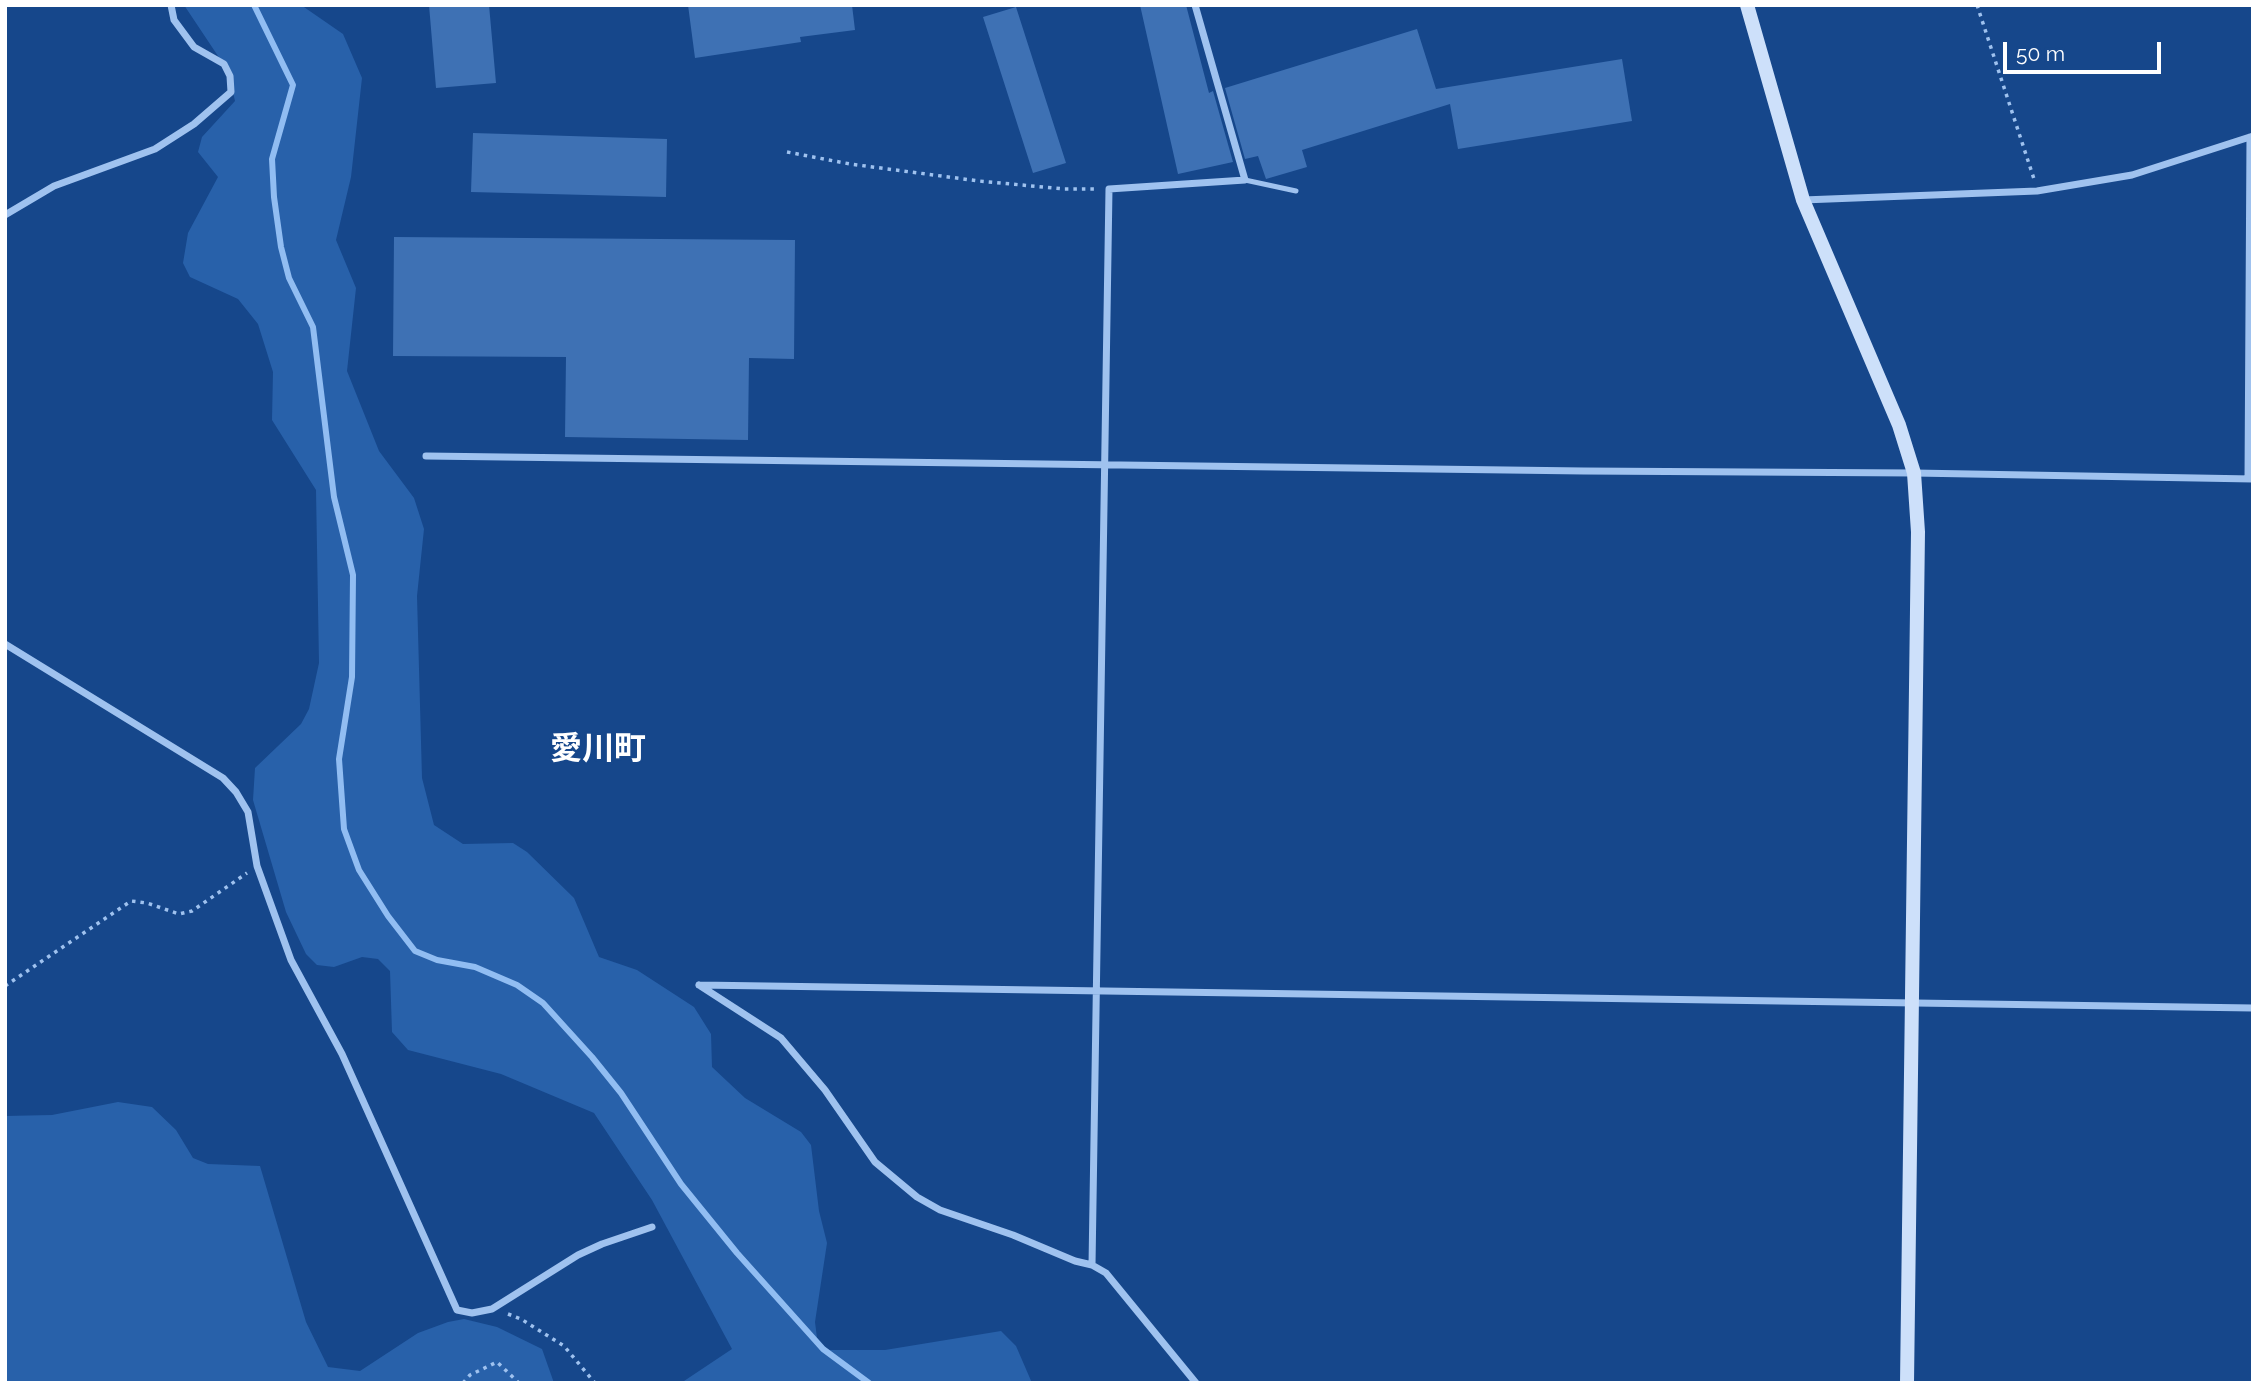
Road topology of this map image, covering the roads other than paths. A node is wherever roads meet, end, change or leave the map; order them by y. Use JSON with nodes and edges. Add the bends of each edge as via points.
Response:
{"nodes":[{"id":1,"x":171,"y":5,"type":"edge"},
{"id":2,"x":1195,"y":5,"type":"edge"},
{"id":3,"x":1747,"y":5,"type":"edge"},
{"id":4,"x":2252,"y":137,"type":"edge"},
{"id":5,"x":1245,"y":180,"type":"junction"},
{"id":6,"x":1296,"y":191,"type":"dead end"},
{"id":7,"x":1803,"y":200,"type":"junction"},
{"id":8,"x":5,"y":215,"type":"edge"},
{"id":9,"x":426,"y":456,"type":"dead end"},
{"id":10,"x":1105,"y":464,"type":"junction"},
{"id":11,"x":1914,"y":473,"type":"junction"},
{"id":12,"x":2250,"y":479,"type":"edge"},
{"id":13,"x":5,"y":644,"type":"edge"},
{"id":14,"x":1098,"y":991,"type":"junction"},
{"id":15,"x":1912,"y":1005,"type":"junction"},
{"id":16,"x":2253,"y":1008,"type":"edge"},
{"id":17,"x":652,"y":1227,"type":"dead end"},
{"id":18,"x":1092,"y":1265,"type":"junction"},
{"id":19,"x":1196,"y":1383,"type":"edge"},
{"id":20,"x":1907,"y":1383,"type":"edge"}],
"edges":[{"from":1,"to":8,"type":"street","via":[[174,20],[194,47],[224,64],[231,92],[155,149],[54,186]]},
{"from":2,"to":5,"type":"street"},
{"from":3,"to":7,"type":"street"},
{"from":4,"to":7,"type":"street","via":[[2132,175],[2037,191]]},
{"from":4,"to":12,"type":"street"},
{"from":5,"to":6,"type":"lane"},
{"from":5,"to":10,"type":"street","via":[[1109,189]]},
{"from":7,"to":11,"type":"street","via":[[1899,425]]},
{"from":9,"to":10,"type":"street"},
{"from":10,"to":11,"type":"street"},
{"from":10,"to":14,"type":"street"},
{"from":11,"to":12,"type":"street"},
{"from":11,"to":15,"type":"street","via":[[1919,532]]},
{"from":13,"to":17,"type":"street","via":[[223,778],[236,792],[248,812],[257,866],[290,960],[342,1054],[457,1310],[492,1310],[578,1255]]},
{"from":14,"to":15,"type":"street"},
{"from":14,"to":18,"type":"street"},
{"from":14,"to":18,"type":"street","via":[[699,985],[781,1038],[825,1090],[875,1162],[917,1197],[940,1210]]},
{"from":15,"to":16,"type":"street"},
{"from":15,"to":20,"type":"street"},
{"from":18,"to":19,"type":"street","via":[[1106,1273]]}]}
